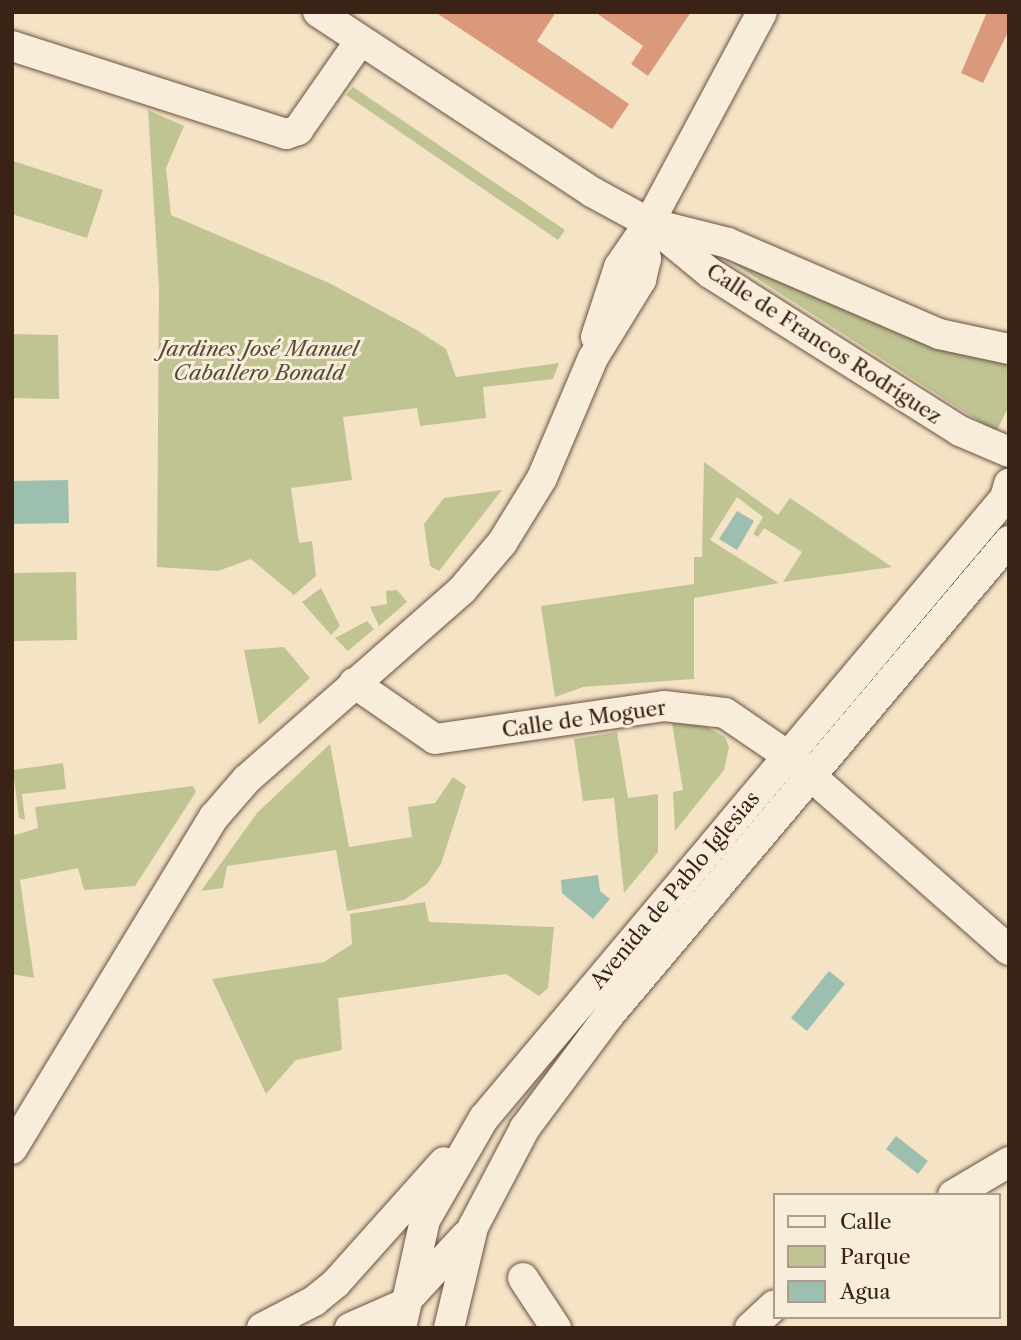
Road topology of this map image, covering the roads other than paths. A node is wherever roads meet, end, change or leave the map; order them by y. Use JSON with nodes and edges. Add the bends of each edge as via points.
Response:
{"nodes":[{"id":1,"x":318,"y":12,"type":"edge"},
{"id":2,"x":762,"y":12,"type":"edge"},
{"id":3,"x":360,"y":41,"type":"junction"},
{"id":4,"x":12,"y":47,"type":"edge"},
{"id":5,"x":645,"y":229,"type":"junction"},
{"id":6,"x":1009,"y":349,"type":"edge"},
{"id":7,"x":1009,"y":452,"type":"edge"},
{"id":8,"x":1009,"y":484,"type":"edge"},
{"id":9,"x":1009,"y":541,"type":"edge"},
{"id":10,"x":354,"y":683,"type":"junction"},
{"id":11,"x":799,"y":766,"type":"junction"},
{"id":12,"x":1009,"y":950,"type":"edge"},
{"id":13,"x":484,"y":1118,"type":"junction"},
{"id":14,"x":12,"y":1149,"type":"edge"},
{"id":15,"x":1009,"y":1162,"type":"edge"},
{"id":16,"x":956,"y":1193,"type":"edge"},
{"id":17,"x":474,"y":1227,"type":"junction"},
{"id":18,"x":523,"y":1279,"type":"dead end"},
{"id":19,"x":772,"y":1308,"type":"edge"},
{"id":20,"x":402,"y":1316,"type":"edge"},
{"id":21,"x":262,"y":1328,"type":"edge"},
{"id":22,"x":350,"y":1328,"type":"edge"},
{"id":23,"x":449,"y":1328,"type":"edge"},
{"id":24,"x":556,"y":1328,"type":"edge"},
{"id":25,"x":750,"y":1328,"type":"edge"}],
"edges":[{"from":1,"to":3,"type":"street","name":"Calle de Francos Rodríguez"},
{"from":2,"to":5,"type":"street"},
{"from":3,"to":4,"type":"street","via":[[298,130],[277,132]]},
{"from":3,"to":5,"type":"street","name":"Calle de Francos Rodríguez"},
{"from":5,"to":6,"type":"street","name":"Calle de Francos Rodríguez","via":[[728,243],[939,334]]},
{"from":5,"to":7,"type":"street","name":"Calle de Francos Rodríguez","via":[[960,431]]},
{"from":5,"to":10,"type":"street","via":[[619,267],[593,358],[542,478],[502,543],[462,590]]},
{"from":8,"to":11,"type":"street","name":"Avenida de Pablo Iglesias","via":[[1006,498]]},
{"from":9,"to":11,"type":"street","name":"Avenida de Pablo Iglesias"},
{"from":10,"to":11,"type":"street","name":"Calle de Moguer","via":[[435,739],[687,705],[732,716]]},
{"from":10,"to":14,"type":"street","via":[[247,779],[199,836]]},
{"from":11,"to":12,"type":"street","name":"Calle de Moguer"},
{"from":11,"to":13,"type":"street","name":"Avenida de Pablo Iglesias"},
{"from":11,"to":17,"type":"street","name":"Avenida de Pablo Iglesias","via":[[525,1128]]},
{"from":13,"to":20,"type":"street","name":"Avenida de Pablo Iglesias","via":[[425,1220]]},
{"from":13,"to":21,"type":"street","via":[[336,1283],[314,1301]]},
{"from":15,"to":16,"type":"street"},
{"from":17,"to":20,"type":"street"},
{"from":17,"to":23,"type":"street","name":"Avenida de Pablo Iglesias"},
{"from":18,"to":24,"type":"street"},
{"from":19,"to":25,"type":"street"},
{"from":20,"to":22,"type":"street"}]}
